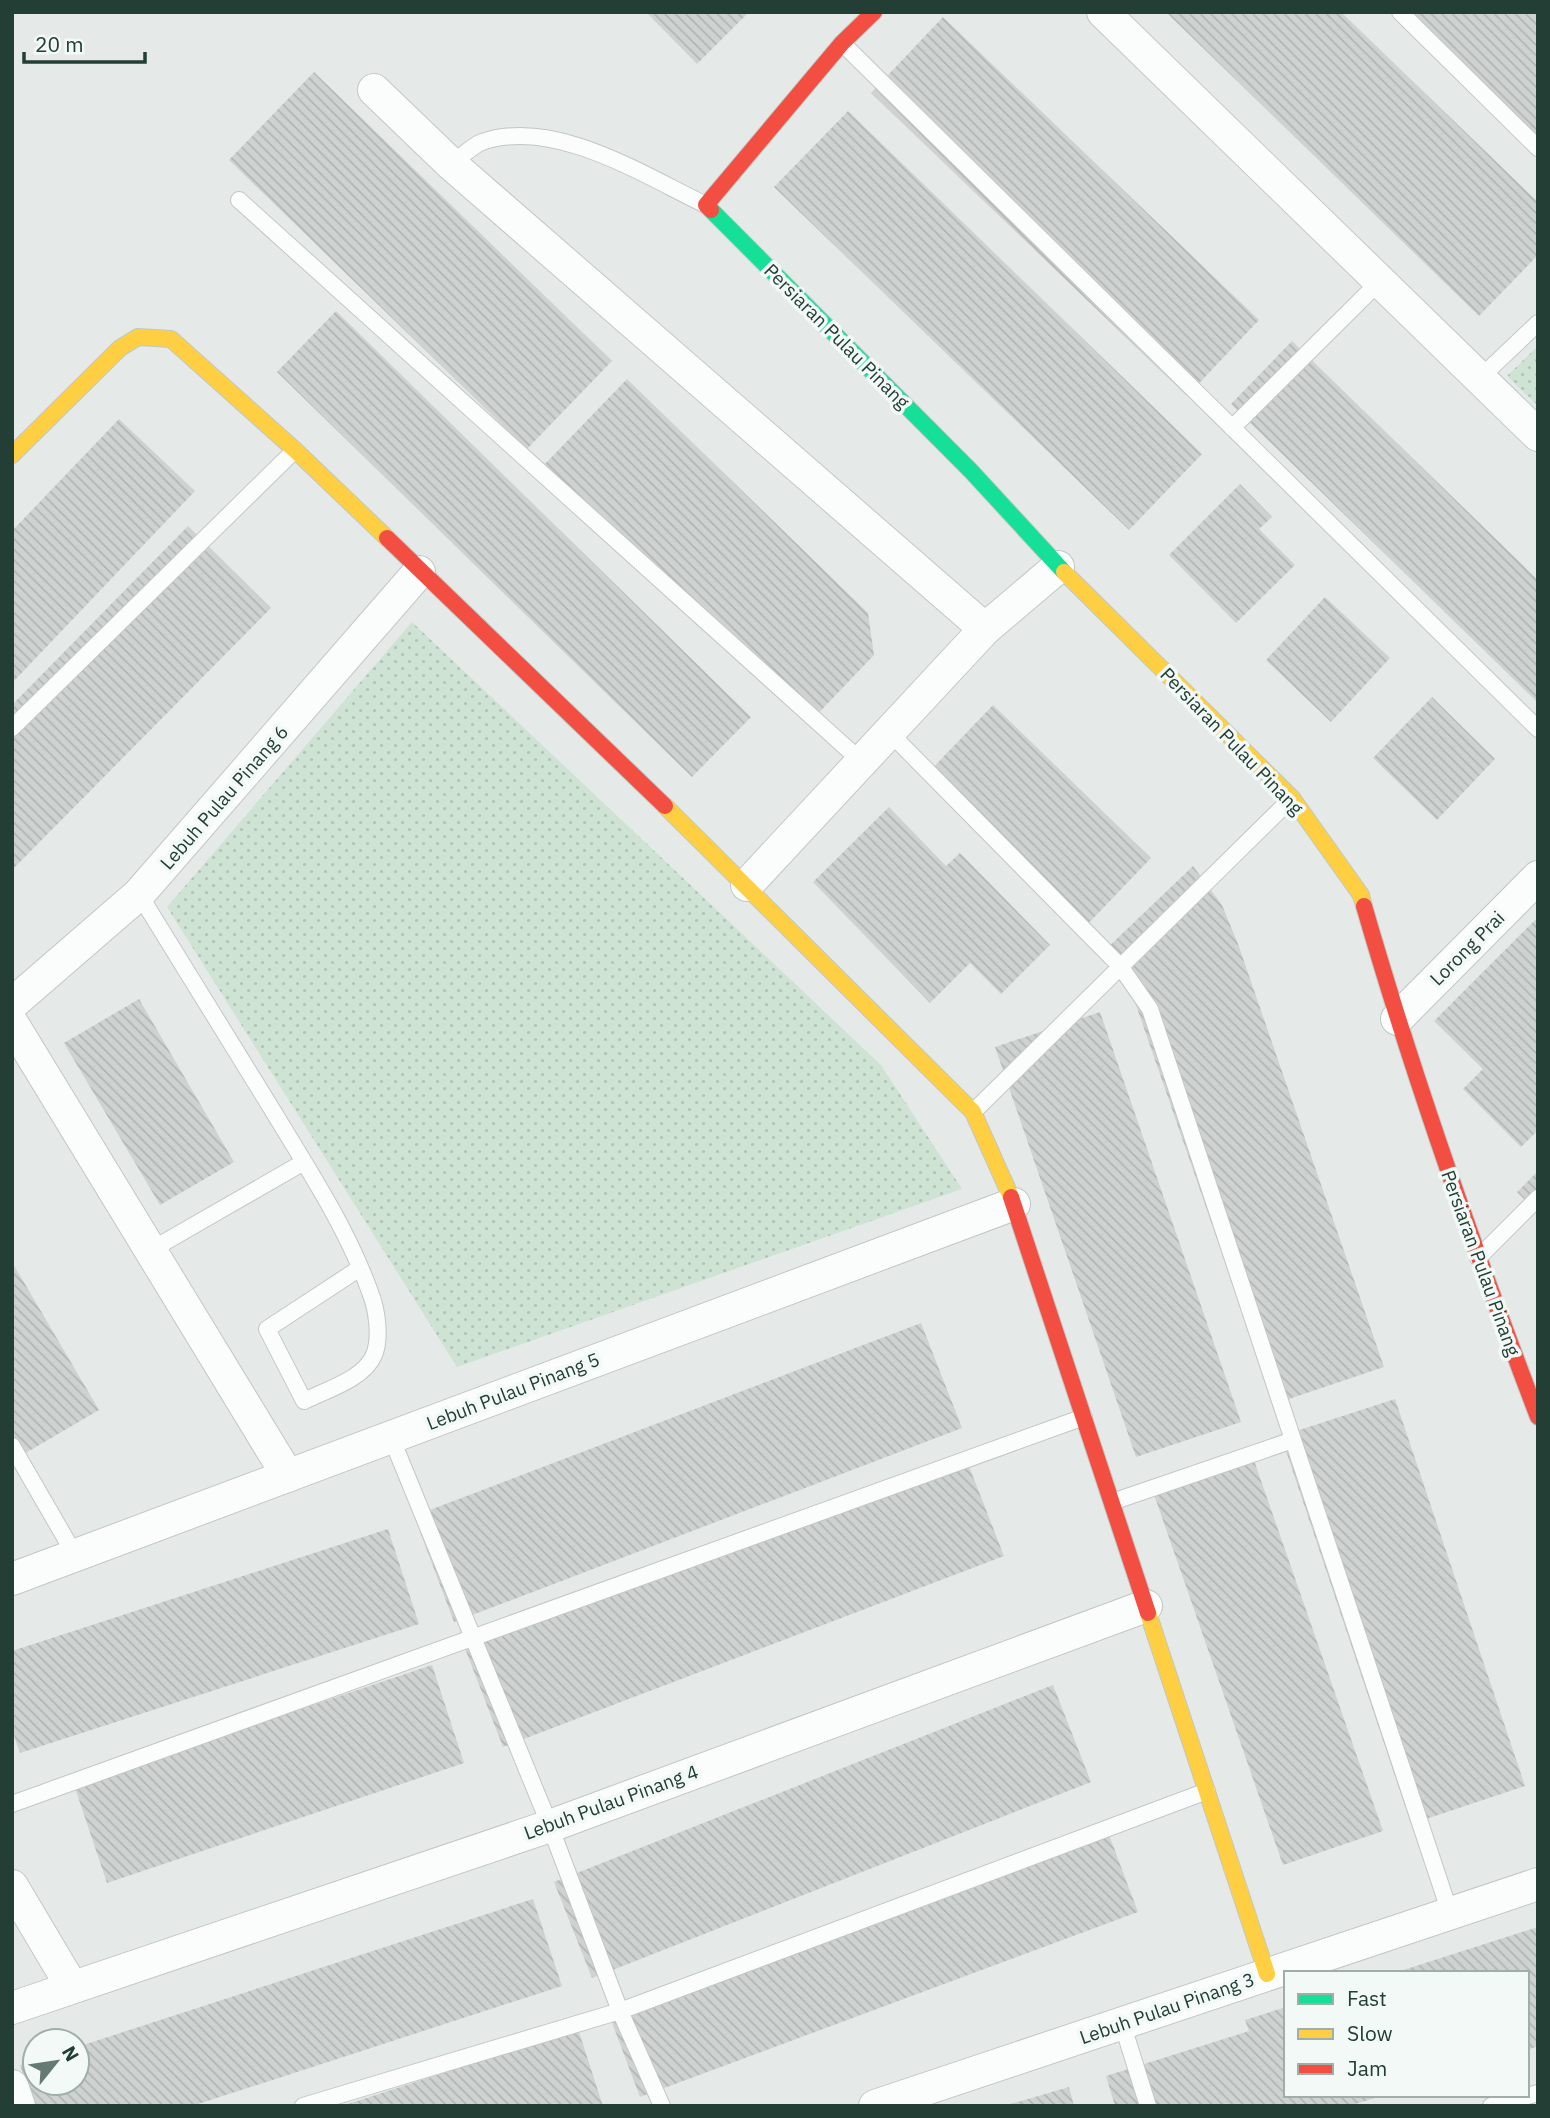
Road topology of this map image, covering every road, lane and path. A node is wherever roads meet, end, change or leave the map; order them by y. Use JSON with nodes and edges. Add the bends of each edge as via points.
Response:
{"nodes":[{"id":1,"x":874,"y":12,"type":"edge"},
{"id":2,"x":1104,"y":12,"type":"edge"},
{"id":3,"x":1400,"y":12,"type":"edge"},
{"id":4,"x":842,"y":43,"type":"junction"},
{"id":5,"x":374,"y":90,"type":"dead end"},
{"id":6,"x":1538,"y":148,"type":"edge"},
{"id":7,"x":451,"y":164,"type":"junction"},
{"id":8,"x":239,"y":200,"type":"dead end"},
{"id":9,"x":706,"y":205,"type":"junction"},
{"id":10,"x":1381,"y":280,"type":"junction"},
{"id":11,"x":1538,"y":323,"type":"edge"},
{"id":12,"x":1480,"y":378,"type":"junction"},
{"id":13,"x":1232,"y":428,"type":"junction"},
{"id":14,"x":1538,"y":435,"type":"edge"},
{"id":15,"x":295,"y":450,"type":"junction"},
{"id":16,"x":12,"y":455,"type":"edge"},
{"id":17,"x":1058,"y":567,"type":"junction"},
{"id":18,"x":419,"y":572,"type":"junction"},
{"id":19,"x":985,"y":629,"type":"junction"},
{"id":20,"x":12,"y":728,"type":"edge"},
{"id":21,"x":1538,"y":729,"type":"edge"},
{"id":22,"x":889,"y":732,"type":"junction"},
{"id":23,"x":862,"y":762,"type":"junction"},
{"id":24,"x":1292,"y":798,"type":"junction"},
{"id":25,"x":1538,"y":877,"type":"edge"},
{"id":26,"x":747,"y":885,"type":"junction"},
{"id":27,"x":139,"y":894,"type":"junction"},
{"id":28,"x":1120,"y":966,"type":"junction"},
{"id":29,"x":12,"y":1004,"type":"edge"},
{"id":30,"x":1397,"y":1019,"type":"junction"},
{"id":31,"x":12,"y":1023,"type":"edge"},
{"id":32,"x":973,"y":1112,"type":"junction"},
{"id":33,"x":304,"y":1162,"type":"junction"},
{"id":34,"x":1538,"y":1198,"type":"edge"},
{"id":35,"x":1014,"y":1204,"type":"junction"},
{"id":36,"x":151,"y":1250,"type":"junction"},
{"id":37,"x":1478,"y":1259,"type":"junction"},
{"id":38,"x":360,"y":1268,"type":"junction"},
{"id":39,"x":1538,"y":1416,"type":"edge"},
{"id":40,"x":1084,"y":1417,"type":"junction"},
{"id":41,"x":391,"y":1437,"type":"junction"},
{"id":42,"x":1293,"y":1440,"type":"junction"},
{"id":43,"x":12,"y":1446,"type":"edge"},
{"id":44,"x":288,"y":1476,"type":"junction"},
{"id":45,"x":1112,"y":1502,"type":"junction"},
{"id":46,"x":75,"y":1555,"type":"junction"},
{"id":47,"x":12,"y":1579,"type":"edge"},
{"id":48,"x":1146,"y":1606,"type":"junction"},
{"id":49,"x":473,"y":1637,"type":"junction"},
{"id":50,"x":1207,"y":1791,"type":"junction"},
{"id":51,"x":12,"y":1804,"type":"edge"},
{"id":52,"x":550,"y":1826,"type":"junction"},
{"id":53,"x":1538,"y":1884,"type":"edge"},
{"id":54,"x":12,"y":1886,"type":"edge"},
{"id":55,"x":1450,"y":1913,"type":"junction"},
{"id":56,"x":1267,"y":1974,"type":"junction"},
{"id":57,"x":72,"y":1987,"type":"junction"},
{"id":58,"x":12,"y":2008,"type":"edge"},
{"id":59,"x":620,"y":2011,"type":"junction"},
{"id":60,"x":1122,"y":2023,"type":"junction"},
{"id":61,"x":12,"y":2086,"type":"edge"},
{"id":62,"x":950,"y":2094,"type":"edge"},
{"id":63,"x":1526,"y":2097,"type":"edge"},
{"id":64,"x":1495,"y":2105,"type":"edge"},
{"id":65,"x":19,"y":2106,"type":"edge"},
{"id":66,"x":303,"y":2106,"type":"edge"},
{"id":67,"x":662,"y":2106,"type":"edge"},
{"id":68,"x":875,"y":2106,"type":"edge"},
{"id":69,"x":1148,"y":2106,"type":"edge"}],
"edges":[{"from":1,"to":4,"type":"street"},
{"from":2,"to":10,"type":"street"},
{"from":3,"to":6,"type":"lane"},
{"from":4,"to":9,"type":"street"},
{"from":4,"to":13,"type":"lane"},
{"from":5,"to":7,"type":"street"},
{"from":7,"to":9,"type":"lane","via":[[482,142],[536,135],[594,152]]},
{"from":7,"to":19,"type":"street"},
{"from":8,"to":23,"type":"lane"},
{"from":9,"to":17,"type":"street","name":"Persiaran Pulau Pinang","via":[[971,471]]},
{"from":10,"to":12,"type":"street"},
{"from":10,"to":13,"type":"lane"},
{"from":11,"to":12,"type":"lane"},
{"from":12,"to":14,"type":"street"},
{"from":13,"to":21,"type":"lane"},
{"from":15,"to":16,"type":"street","via":[[171,339],[138,337],[120,348]]},
{"from":15,"to":18,"type":"street"},
{"from":15,"to":20,"type":"lane"},
{"from":17,"to":19,"type":"street"},
{"from":17,"to":24,"type":"street","name":"Persiaran Pulau Pinang"},
{"from":18,"to":26,"type":"street"},
{"from":18,"to":27,"type":"street","name":"Lebuh Pulau Pinang 6"},
{"from":19,"to":22,"type":"street"},
{"from":22,"to":23,"type":"street"},
{"from":22,"to":28,"type":"lane"},
{"from":23,"to":26,"type":"street"},
{"from":24,"to":28,"type":"lane"},
{"from":24,"to":30,"type":"street","name":"Persiaran Pulau Pinang","via":[[1361,895]]},
{"from":25,"to":30,"type":"street","name":"Lorong Prai"},
{"from":26,"to":32,"type":"street"},
{"from":27,"to":29,"type":"street","name":"Lebuh Pulau Pinang 6"},
{"from":27,"to":33,"type":"lane"},
{"from":28,"to":32,"type":"lane"},
{"from":28,"to":42,"type":"lane","via":[[1150,1009]]},
{"from":30,"to":37,"type":"street","name":"Persiaran Pulau Pinang"},
{"from":31,"to":36,"type":"street"},
{"from":32,"to":35,"type":"street"},
{"from":33,"to":36,"type":"lane"},
{"from":33,"to":38,"type":"lane"},
{"from":34,"to":37,"type":"lane"},
{"from":35,"to":40,"type":"street"},
{"from":35,"to":41,"type":"street","name":"Lebuh Pulau Pinang 5"},
{"from":36,"to":44,"type":"street"},
{"from":37,"to":39,"type":"street","name":"Persiaran Pulau Pinang"},
{"from":38,"to":38,"type":"lane","via":[[372,1295],[377,1326],[374,1354],[363,1371],[304,1401],[267,1329]]},
{"from":40,"to":45,"type":"street"},
{"from":40,"to":49,"type":"lane"},
{"from":41,"to":44,"type":"street","name":"Lebuh Pulau Pinang 5"},
{"from":41,"to":49,"type":"lane"},
{"from":42,"to":45,"type":"lane"},
{"from":42,"to":55,"type":"lane"},
{"from":43,"to":46,"type":"lane"},
{"from":44,"to":46,"type":"street","name":"Lebuh Pulau Pinang 5"},
{"from":45,"to":48,"type":"street"},
{"from":46,"to":47,"type":"street","name":"Lebuh Pulau Pinang 5"},
{"from":48,"to":50,"type":"street"},
{"from":48,"to":52,"type":"street","name":"Lebuh Pulau Pinang 4"},
{"from":49,"to":51,"type":"lane"},
{"from":49,"to":52,"type":"lane"},
{"from":50,"to":56,"type":"street"},
{"from":50,"to":59,"type":"lane"},
{"from":52,"to":57,"type":"street","name":"Lebuh Pulau Pinang 4"},
{"from":52,"to":59,"type":"lane"},
{"from":53,"to":55,"type":"street","name":"Lebuh Pulau Pinang 3"},
{"from":54,"to":57,"type":"street"},
{"from":55,"to":56,"type":"street","name":"Lebuh Pulau Pinang 3"},
{"from":56,"to":60,"type":"street","name":"Lebuh Pulau Pinang 3"},
{"from":57,"to":58,"type":"street","name":"Lebuh Pulau Pinang 4"},
{"from":59,"to":66,"type":"lane"},
{"from":59,"to":67,"type":"lane"},
{"from":60,"to":62,"type":"street","name":"Lebuh Pulau Pinang 3"},
{"from":60,"to":69,"type":"lane"},
{"from":61,"to":65,"type":"street"},
{"from":62,"to":68,"type":"street","name":"Lebuh Pulau Pinang 3"},
{"from":63,"to":64,"type":"lane"}]}
